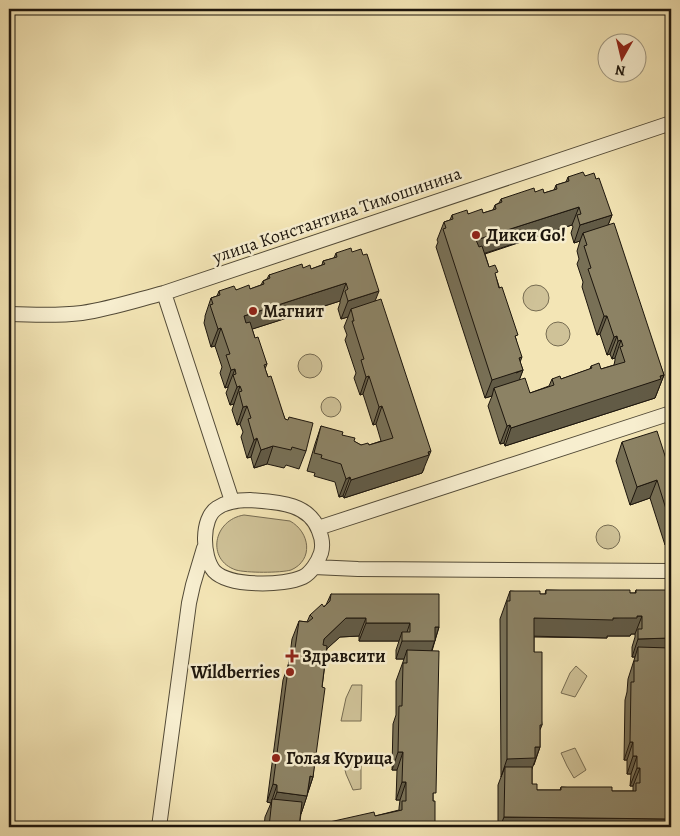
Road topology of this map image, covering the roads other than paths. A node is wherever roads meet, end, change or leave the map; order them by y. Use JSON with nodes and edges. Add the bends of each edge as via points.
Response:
{"nodes":[{"id":1,"x":671,"y":123,"type":"edge"},
{"id":2,"x":164,"y":293,"type":"junction"},
{"id":3,"x":9,"y":314,"type":"edge"},
{"id":4,"x":671,"y":413,"type":"edge"},
{"id":5,"x":232,"y":502,"type":"junction"},
{"id":6,"x":318,"y":528,"type":"junction"},
{"id":7,"x":204,"y":548,"type":"junction"},
{"id":8,"x":314,"y":567,"type":"junction"},
{"id":9,"x":671,"y":571,"type":"edge"},
{"id":10,"x":160,"y":827,"type":"edge"}],
"edges":[{"from":1,"to":2,"type":"street","name":"улица Константина Тимошинина"},
{"from":2,"to":3,"type":"street","name":"улица Константина Тимошинина","via":[[82,313]]},
{"from":2,"to":5,"type":"street"},
{"from":4,"to":6,"type":"street"},
{"from":5,"to":6,"type":"street","via":[[250,500],[285,504],[303,510]]},
{"from":5,"to":7,"type":"street","via":[[216,508],[210,515]]},
{"from":6,"to":8,"type":"street","via":[[322,550]]},
{"from":7,"to":8,"type":"street","via":[[215,571],[226,578],[243,581],[286,582],[304,577]]},
{"from":7,"to":10,"type":"street","via":[[189,603]]},
{"from":8,"to":9,"type":"street"}]}
